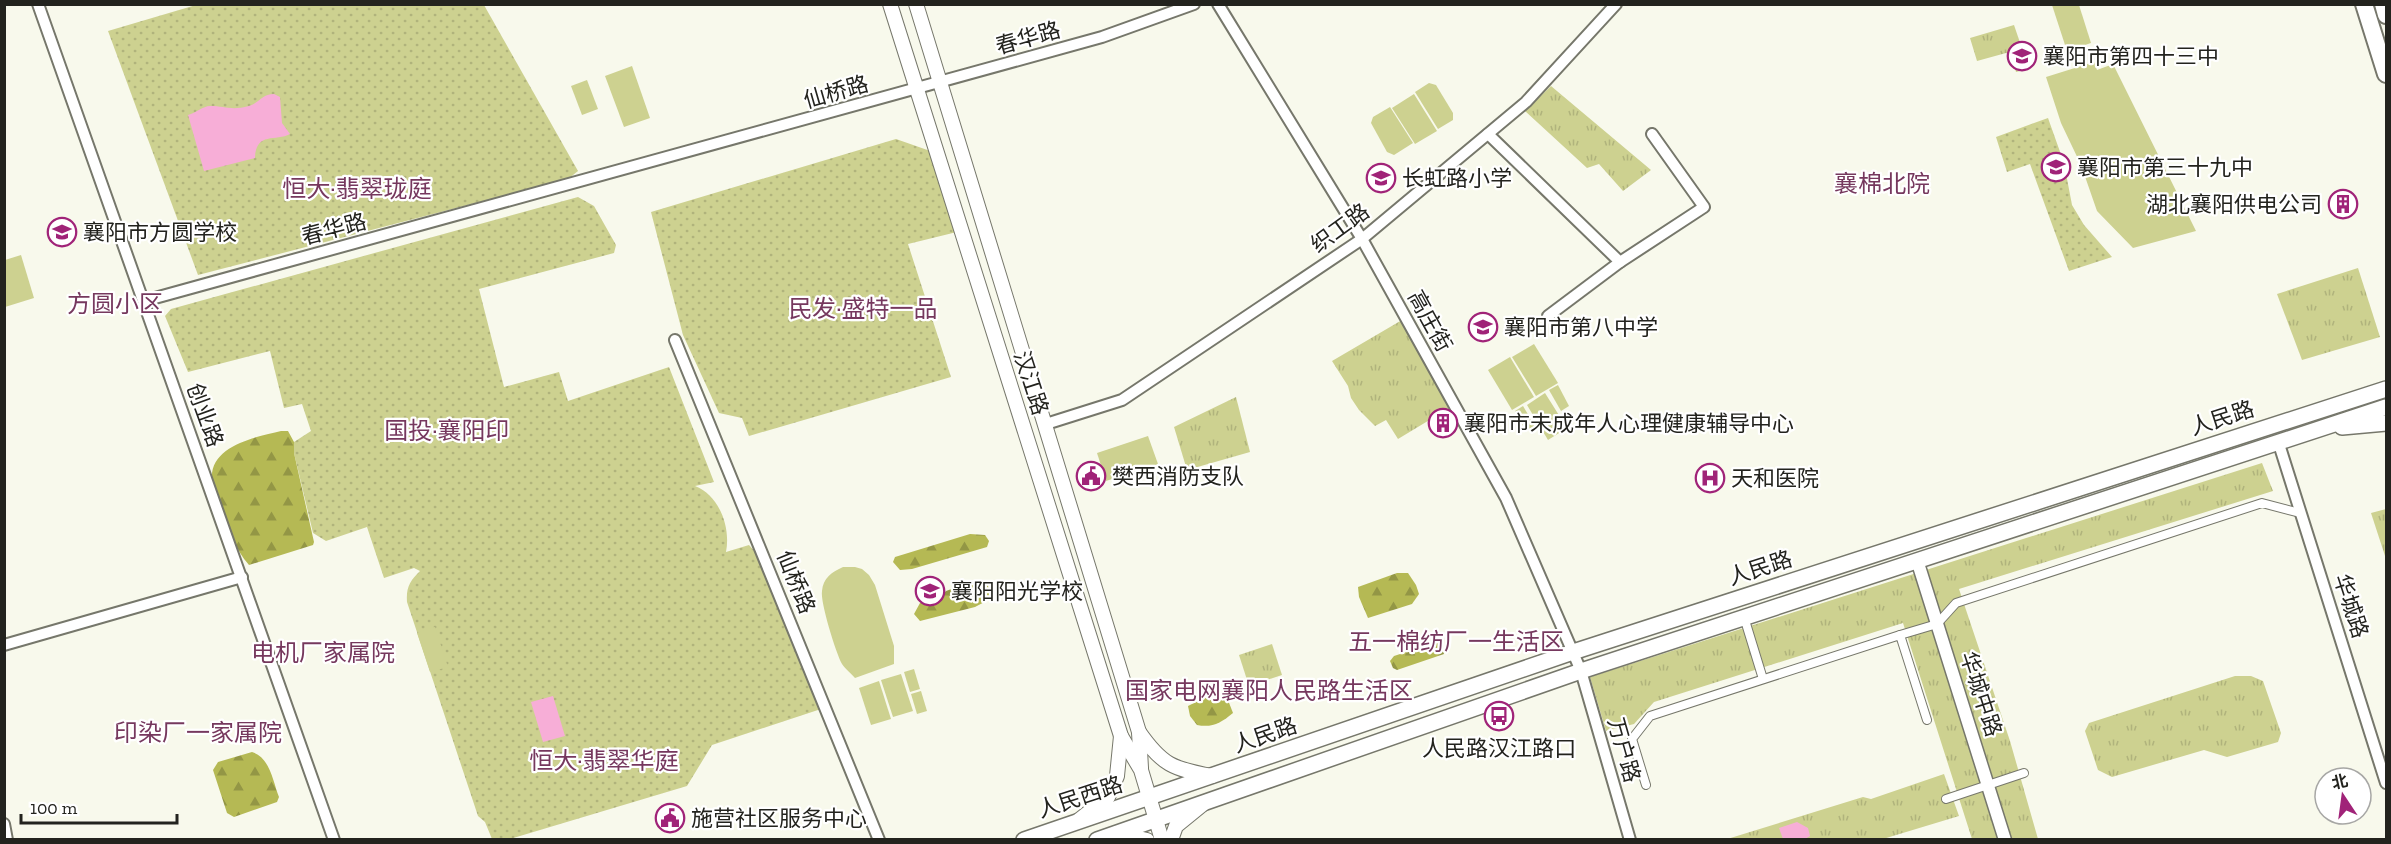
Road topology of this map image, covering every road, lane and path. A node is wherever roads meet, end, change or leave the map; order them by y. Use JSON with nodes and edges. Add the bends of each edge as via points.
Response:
{"nodes":[{"id":1,"x":38,"y":4,"type":"edge"},
{"id":2,"x":891,"y":4,"type":"edge"},
{"id":3,"x":916,"y":4,"type":"edge"},
{"id":4,"x":1194,"y":4,"type":"edge"},
{"id":5,"x":1218,"y":4,"type":"edge"},
{"id":6,"x":1616,"y":4,"type":"edge"},
{"id":7,"x":2364,"y":4,"type":"edge"},
{"id":8,"x":2383,"y":4,"type":"edge"},
{"id":9,"x":2386,"y":15,"type":"edge"},
{"id":10,"x":2386,"y":74,"type":"edge"},
{"id":11,"x":939,"y":83,"type":"junction"},
{"id":12,"x":916,"y":90,"type":"junction"},
{"id":13,"x":1488,"y":134,"type":"junction"},
{"id":14,"x":1652,"y":134,"type":"dead end"},
{"id":15,"x":604,"y":176,"type":"joint"},
{"id":16,"x":1362,"y":239,"type":"junction"},
{"id":17,"x":1620,"y":262,"type":"junction"},
{"id":18,"x":144,"y":301,"type":"junction"},
{"id":19,"x":1548,"y":316,"type":"dead end"},
{"id":20,"x":675,"y":339,"type":"dead end"},
{"id":21,"x":2386,"y":384,"type":"edge"},
{"id":22,"x":2386,"y":389,"type":"edge"},
{"id":23,"x":2359,"y":397,"type":"junction"},
{"id":24,"x":2386,"y":407,"type":"edge"},
{"id":25,"x":2386,"y":423,"type":"edge"},
{"id":26,"x":1046,"y":424,"type":"junction"},
{"id":27,"x":2312,"y":430,"type":"junction"},
{"id":28,"x":2278,"y":441,"type":"junction"},
{"id":29,"x":2300,"y":513,"type":"junction"},
{"id":30,"x":1917,"y":560,"type":"junction"},
{"id":31,"x":242,"y":577,"type":"junction"},
{"id":32,"x":1744,"y":617,"type":"junction"},
{"id":33,"x":1937,"y":624,"type":"junction"},
{"id":34,"x":1900,"y":635,"type":"junction"},
{"id":35,"x":4,"y":645,"type":"edge"},
{"id":36,"x":1573,"y":652,"type":"junction"},
{"id":37,"x":1581,"y":671,"type":"junction"},
{"id":38,"x":1763,"y":679,"type":"junction"},
{"id":39,"x":1927,"y":720,"type":"dead end"},
{"id":40,"x":1140,"y":732,"type":"junction"},
{"id":41,"x":1121,"y":736,"type":"junction"},
{"id":42,"x":1141,"y":770,"type":"junction"},
{"id":43,"x":2024,"y":773,"type":"dead end"},
{"id":44,"x":1212,"y":776,"type":"junction"},
{"id":45,"x":2386,"y":783,"type":"edge"},
{"id":46,"x":1988,"y":785,"type":"junction"},
{"id":47,"x":1646,"y":786,"type":"dead end"},
{"id":48,"x":1149,"y":798,"type":"junction"},
{"id":49,"x":1946,"y":799,"type":"dead end"},
{"id":50,"x":1204,"y":803,"type":"junction"},
{"id":51,"x":1156,"y":820,"type":"junction"},
{"id":52,"x":1077,"y":822,"type":"junction"},
{"id":53,"x":4,"y":824,"type":"edge"},
{"id":54,"x":1117,"y":833,"type":"junction"},
{"id":55,"x":8,"y":840,"type":"edge"},
{"id":56,"x":334,"y":840,"type":"edge"},
{"id":57,"x":879,"y":840,"type":"edge"},
{"id":58,"x":1024,"y":840,"type":"edge"},
{"id":59,"x":1097,"y":840,"type":"edge"},
{"id":60,"x":1147,"y":840,"type":"edge"},
{"id":61,"x":1162,"y":840,"type":"edge"},
{"id":62,"x":1171,"y":840,"type":"edge"},
{"id":63,"x":1630,"y":840,"type":"edge"},
{"id":64,"x":2006,"y":840,"type":"edge"}],
"edges":[{"from":1,"to":18,"type":"street","name":"创业路"},
{"from":2,"to":12,"type":"main road","name":"汉江路"},
{"from":3,"to":11,"type":"main road","name":"汉江路"},
{"from":4,"to":11,"type":"street","name":"春华路","via":[[1102,38]]},
{"from":5,"to":16,"type":"street","name":"高庄街"},
{"from":6,"to":13,"type":"street","name":"织工路","via":[[1526,102]]},
{"from":7,"to":10,"type":"highway"},
{"from":8,"to":9,"type":"highway"},
{"from":11,"to":12,"type":"street","name":"仙桥路"},
{"from":11,"to":26,"type":"main road","name":"汉江路"},
{"from":12,"to":15,"type":"street","name":"仙桥路"},
{"from":12,"to":41,"type":"main road","name":"汉江路"},
{"from":13,"to":16,"type":"street","name":"织工路"},
{"from":13,"to":17,"type":"street"},
{"from":14,"to":17,"type":"street","via":[[1704,207]]},
{"from":15,"to":18,"type":"street","name":"春华路"},
{"from":16,"to":26,"type":"street","name":"织工路","via":[[1122,400]]},
{"from":16,"to":36,"type":"street","name":"高庄街","via":[[1506,498]]},
{"from":17,"to":19,"type":"street"},
{"from":18,"to":31,"type":"street","name":"创业路"},
{"from":20,"to":57,"type":"street","name":"仙桥路"},
{"from":21,"to":23,"type":"main road"},
{"from":22,"to":23,"type":"main road","name":"人民路"},
{"from":23,"to":36,"type":"main road","name":"人民路"},
{"from":24,"to":27,"type":"main road","name":"人民路"},
{"from":25,"to":27,"type":"main road"},
{"from":26,"to":40,"type":"main road","name":"汉江路"},
{"from":27,"to":28,"type":"main road","name":"人民路"},
{"from":28,"to":29,"type":"street","name":"华城路"},
{"from":28,"to":30,"type":"main road","name":"人民路"},
{"from":29,"to":33,"type":"street","via":[[2262,503],[1956,603]]},
{"from":29,"to":45,"type":"street","name":"华城路","via":[[2355,674]]},
{"from":30,"to":32,"type":"main road","name":"人民路"},
{"from":30,"to":33,"type":"street","name":"华城中路"},
{"from":31,"to":35,"type":"street"},
{"from":31,"to":56,"type":"street","name":"创业路"},
{"from":32,"to":37,"type":"main road","name":"人民路"},
{"from":32,"to":38,"type":"street"},
{"from":33,"to":34,"type":"street"},
{"from":33,"to":46,"type":"street","name":"华城中路"},
{"from":34,"to":38,"type":"street"},
{"from":34,"to":39,"type":"street"},
{"from":36,"to":37,"type":"street","name":"高庄街"},
{"from":36,"to":44,"type":"main road","name":"人民路"},
{"from":37,"to":50,"type":"main road","name":"人民路"},
{"from":37,"to":63,"type":"street","name":"万户路"},
{"from":38,"to":47,"type":"street","via":[[1650,716],[1632,739]]},
{"from":40,"to":42,"type":"main road","name":"汉江路"},
{"from":40,"to":44,"type":"main road","via":[[1156,755],[1183,771]]},
{"from":41,"to":42,"type":"main road","name":"汉江路"},
{"from":41,"to":52,"type":"main road","via":[[1117,776],[1108,797]]},
{"from":42,"to":48,"type":"main road","name":"汉江路"},
{"from":43,"to":46,"type":"street"},
{"from":44,"to":48,"type":"main road","name":"人民路"},
{"from":46,"to":49,"type":"street"},
{"from":46,"to":64,"type":"street","name":"华城中路"},
{"from":48,"to":51,"type":"main road","name":"汉江路"},
{"from":48,"to":52,"type":"main road","name":"人民西路"},
{"from":50,"to":51,"type":"main road","name":"人民路"},
{"from":50,"to":62,"type":"main road","via":[[1176,826]]},
{"from":51,"to":54,"type":"main road","name":"人民西路"},
{"from":51,"to":61,"type":"main road","name":"汉江路"},
{"from":52,"to":58,"type":"main road","name":"人民西路"},
{"from":53,"to":55,"type":"street"},
{"from":54,"to":59,"type":"main road","name":"人民西路"},
{"from":54,"to":60,"type":"main road"}]}
